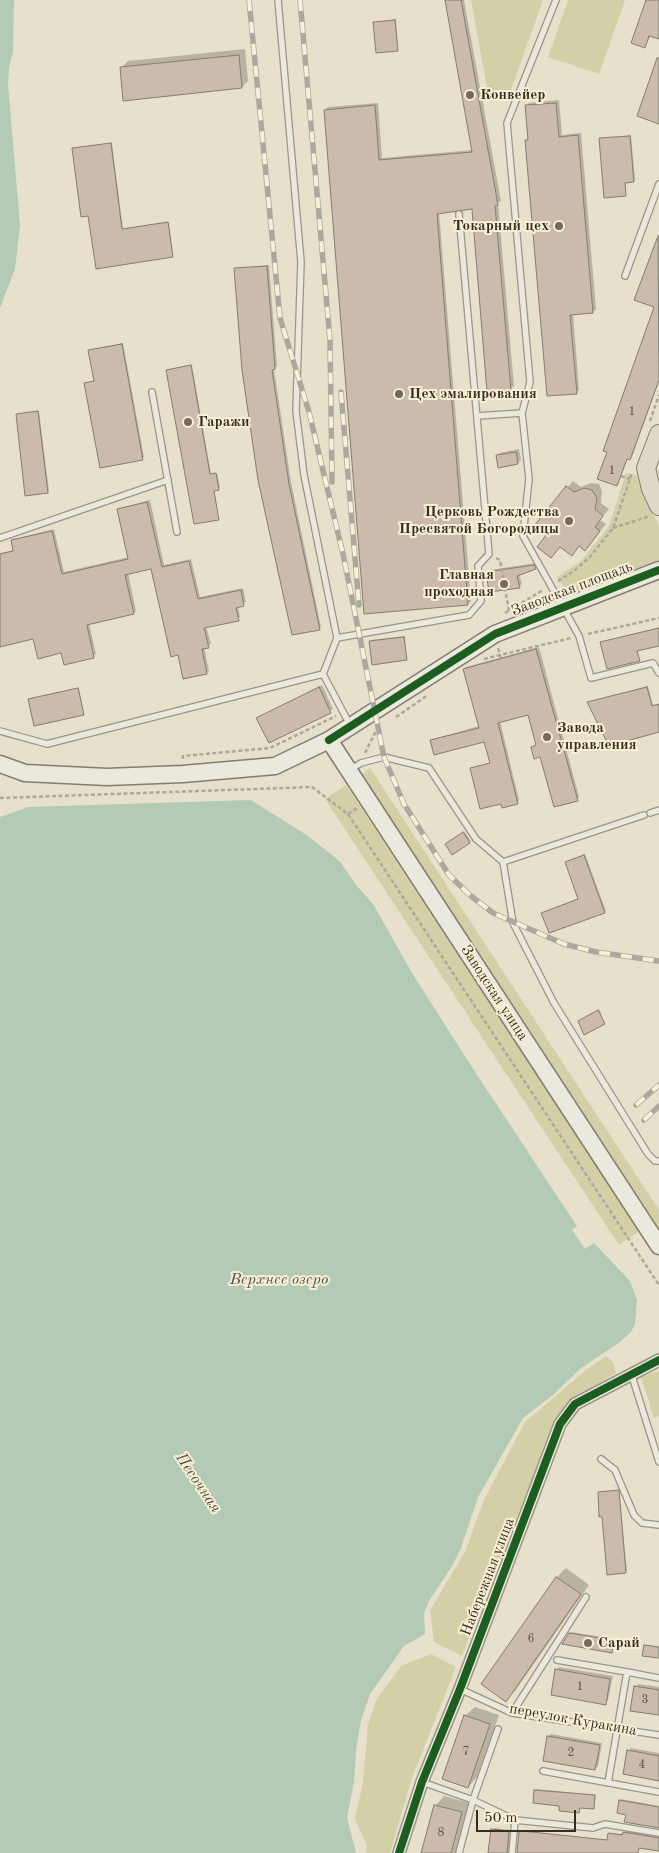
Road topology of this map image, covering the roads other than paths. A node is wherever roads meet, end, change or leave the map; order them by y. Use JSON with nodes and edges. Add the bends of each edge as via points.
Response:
{"nodes":[{"id":1,"x":278,"y":0,"type":"edge"},
{"id":2,"x":556,"y":0,"type":"edge"},
{"id":3,"x":659,"y":184,"type":"edge"},
{"id":4,"x":458,"y":214,"type":"dead end"},
{"id":5,"x":625,"y":276,"type":"dead end"},
{"id":6,"x":152,"y":392,"type":"dead end"},
{"id":7,"x":522,"y":413,"type":"junction"},
{"id":8,"x":477,"y":416,"type":"junction"},
{"id":9,"x":659,"y":434,"type":"edge"},
{"id":10,"x":168,"y":480,"type":"junction"},
{"id":11,"x":659,"y":506,"type":"edge"},
{"id":12,"x":177,"y":532,"type":"dead end"},
{"id":13,"x":0,"y":538,"type":"edge"},
{"id":14,"x":659,"y":570,"type":"edge"},
{"id":15,"x":564,"y":607,"type":"junction"},
{"id":16,"x":337,"y":638,"type":"junction"},
{"id":17,"x":659,"y":673,"type":"edge"},
{"id":18,"x":323,"y":674,"type":"junction"},
{"id":19,"x":351,"y":727,"type":"junction"},
{"id":20,"x":0,"y":731,"type":"edge"},
{"id":21,"x":329,"y":740,"type":"junction"},
{"id":22,"x":0,"y":764,"type":"edge"},
{"id":23,"x":355,"y":767,"type":"junction"},
{"id":24,"x":659,"y":810,"type":"edge"},
{"id":25,"x":504,"y":862,"type":"junction"},
{"id":26,"x":659,"y":1161,"type":"edge"},
{"id":27,"x":659,"y":1246,"type":"edge"},
{"id":28,"x":659,"y":1360,"type":"edge"},
{"id":29,"x":631,"y":1373,"type":"junction"},
{"id":30,"x":601,"y":1459,"type":"dead end"},
{"id":31,"x":659,"y":1462,"type":"edge"},
{"id":32,"x":659,"y":1526,"type":"edge"},
{"id":33,"x":586,"y":1597,"type":"dead end"},
{"id":34,"x":557,"y":1660,"type":"dead end"},
{"id":35,"x":627,"y":1672,"type":"junction"},
{"id":36,"x":659,"y":1678,"type":"edge"},
{"id":37,"x":460,"y":1689,"type":"junction"},
{"id":38,"x":512,"y":1713,"type":"junction"},
{"id":39,"x":618,"y":1728,"type":"junction"},
{"id":40,"x":498,"y":1729,"type":"dead end"},
{"id":41,"x":659,"y":1735,"type":"edge"},
{"id":42,"x":543,"y":1771,"type":"dead end"},
{"id":43,"x":422,"y":1782,"type":"junction"},
{"id":44,"x":608,"y":1783,"type":"junction"},
{"id":45,"x":659,"y":1792,"type":"edge"},
{"id":46,"x":473,"y":1800,"type":"junction"},
{"id":47,"x":515,"y":1820,"type":"junction"},
{"id":48,"x":659,"y":1833,"type":"edge"},
{"id":49,"x":399,"y":1853,"type":"edge"},
{"id":50,"x":459,"y":1853,"type":"edge"},
{"id":51,"x":512,"y":1853,"type":"edge"}],
"edges":[{"from":1,"to":16,"type":"lane","via":[[301,262],[296,411],[304,476]]},
{"from":2,"to":7,"type":"lane","via":[[507,123],[530,382]]},
{"from":3,"to":5,"type":"lane"},
{"from":4,"to":8,"type":"lane"},
{"from":6,"to":10,"type":"lane"},
{"from":7,"to":8,"type":"lane"},
{"from":7,"to":15,"type":"lane","via":[[529,480],[523,536]]},
{"from":8,"to":16,"type":"lane","via":[[489,554],[478,566],[481,601],[469,615]]},
{"from":9,"to":11,"type":"main road","via":[[640,469]]},
{"from":10,"to":12,"type":"lane"},
{"from":10,"to":13,"type":"lane"},
{"from":14,"to":15,"type":"main road","name":"Заводская площадь"},
{"from":15,"to":17,"type":"lane","via":[[579,636],[590,678],[653,663]]},
{"from":15,"to":19,"type":"main road","name":"Заводская площадь","via":[[495,634]]},
{"from":16,"to":18,"type":"lane"},
{"from":18,"to":19,"type":"lane"},
{"from":18,"to":20,"type":"lane","via":[[47,744]]},
{"from":19,"to":21,"type":"main road","name":"Заводская площадь"},
{"from":21,"to":22,"type":"main road","name":"Заводская площадь","via":[[275,766],[183,774],[107,777],[25,773]]},
{"from":21,"to":23,"type":"main road","name":"Заводская улица"},
{"from":23,"to":25,"type":"lane","via":[[384,757],[429,768],[476,839]]},
{"from":23,"to":27,"type":"main road","name":"Заводская улица"},
{"from":24,"to":25,"type":"lane"},
{"from":25,"to":26,"type":"lane","via":[[513,923],[554,1004],[648,1154]]},
{"from":28,"to":29,"type":"street","name":"Набережная улица"},
{"from":29,"to":31,"type":"lane"},
{"from":29,"to":37,"type":"street","name":"Набережная улица","via":[[575,1404],[560,1424]]},
{"from":30,"to":32,"type":"lane","via":[[615,1470],[634,1515],[642,1523]]},
{"from":33,"to":38,"type":"lane"},
{"from":34,"to":35,"type":"lane"},
{"from":35,"to":36,"type":"lane"},
{"from":35,"to":39,"type":"lane"},
{"from":37,"to":38,"type":"lane","name":"переулок Куракина"},
{"from":37,"to":43,"type":"street","name":"Набережная улица"},
{"from":38,"to":39,"type":"lane","name":"переулок Куракина"},
{"from":39,"to":41,"type":"lane","name":"переулок Куракина"},
{"from":39,"to":44,"type":"lane"},
{"from":40,"to":46,"type":"lane"},
{"from":42,"to":44,"type":"lane"},
{"from":43,"to":46,"type":"lane"},
{"from":43,"to":49,"type":"street","name":"Набережная улица"},
{"from":44,"to":45,"type":"lane"},
{"from":46,"to":47,"type":"lane"},
{"from":46,"to":50,"type":"lane"},
{"from":47,"to":48,"type":"lane","via":[[592,1828],[605,1824]]},
{"from":47,"to":51,"type":"lane"}]}
